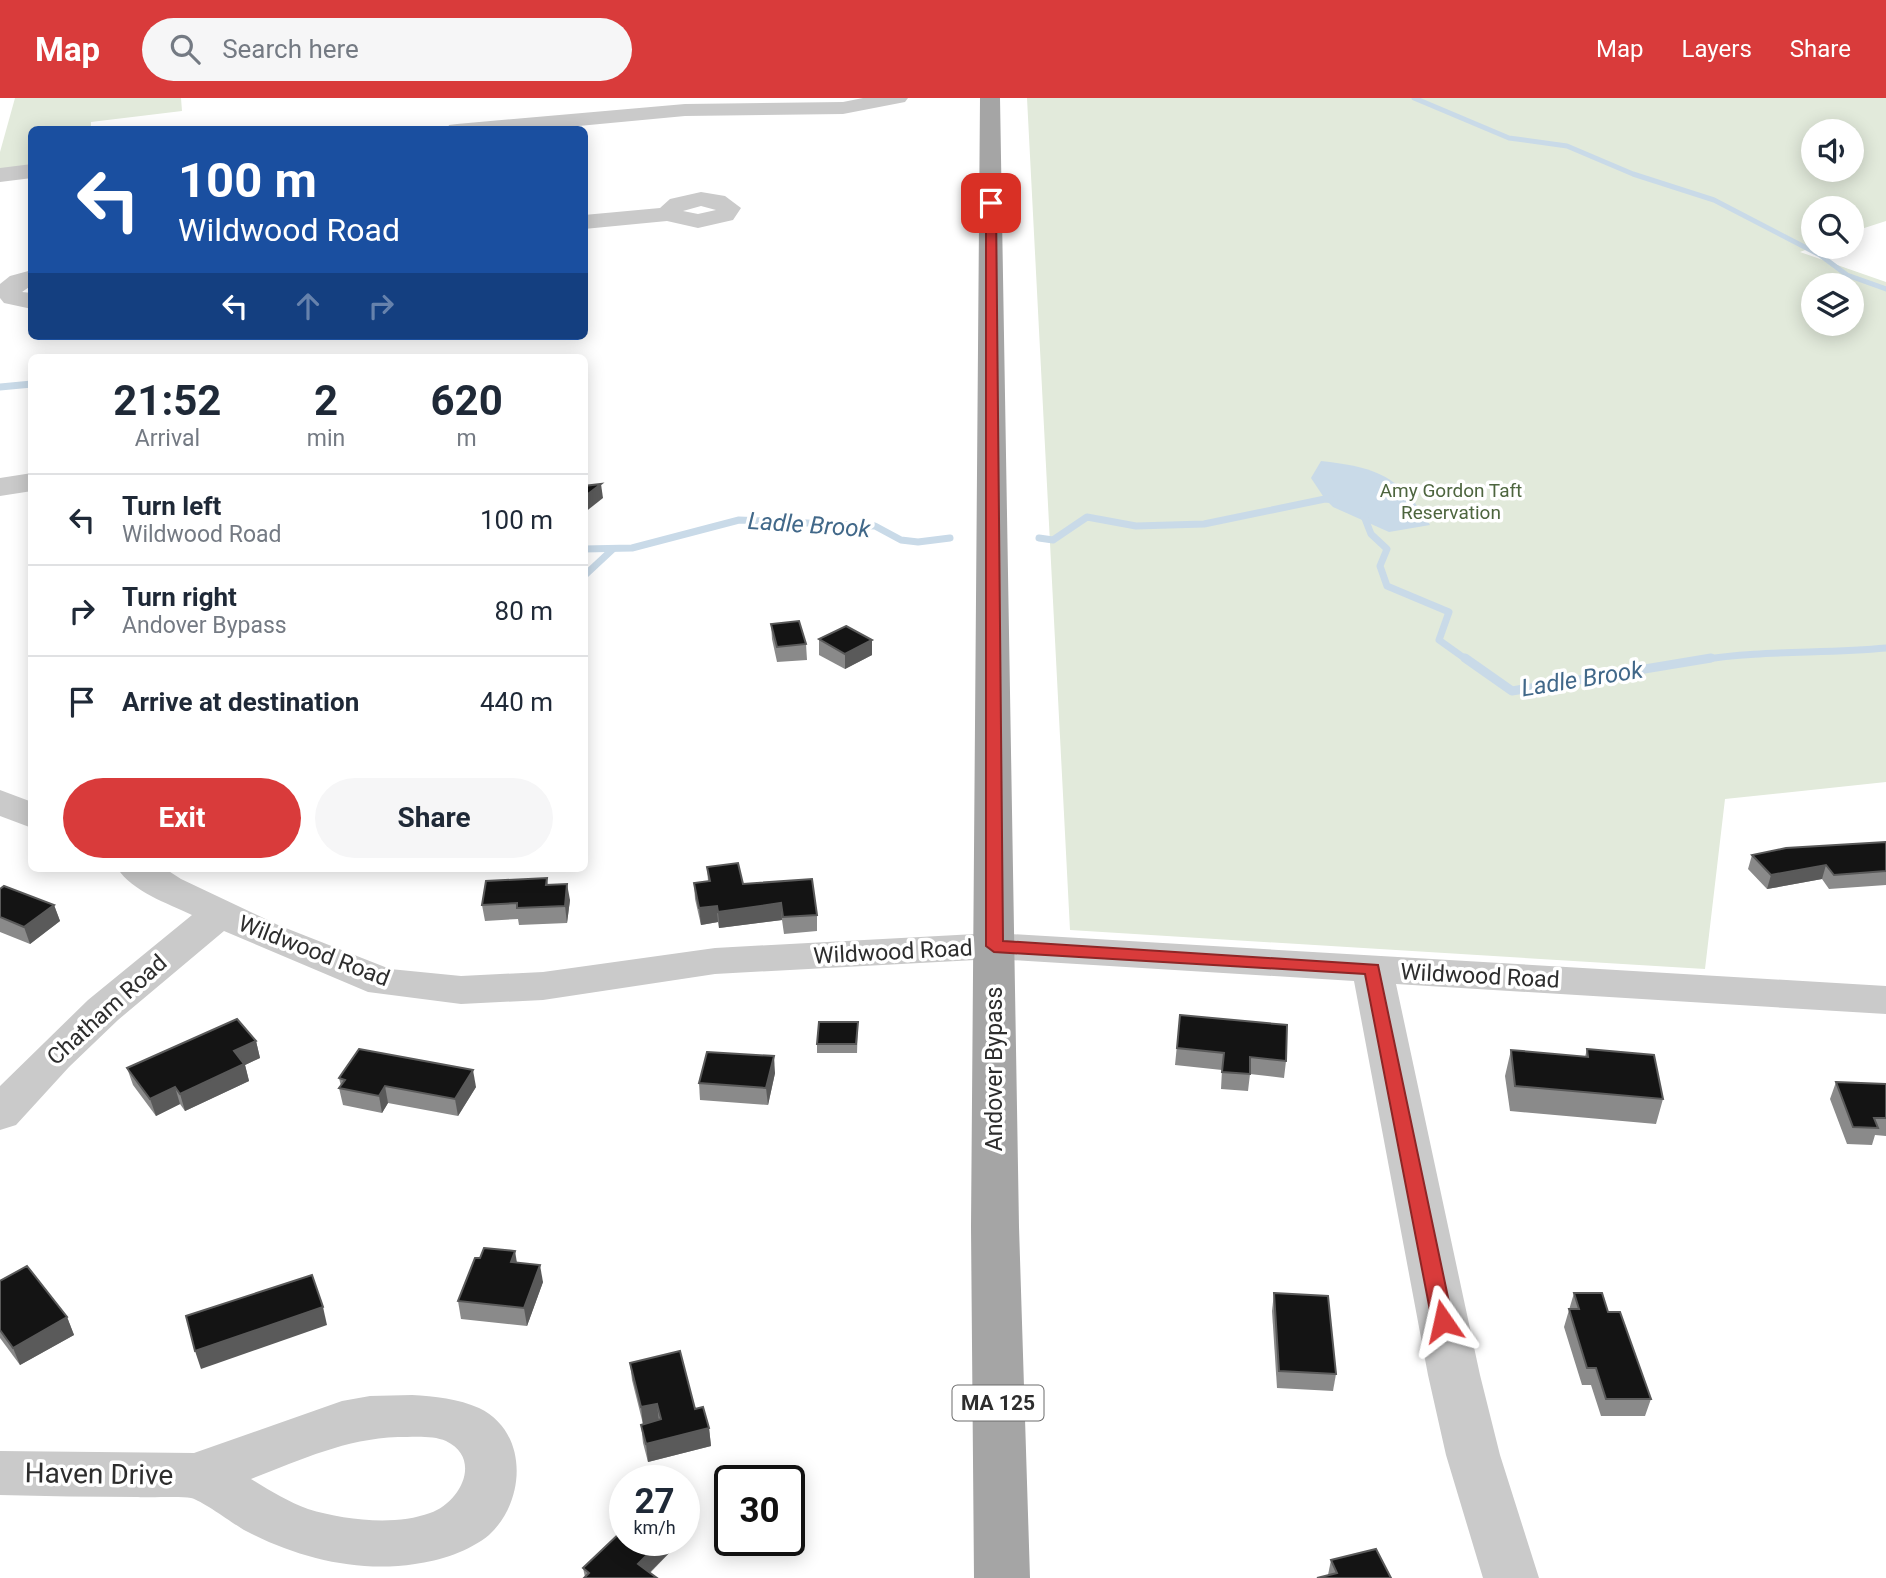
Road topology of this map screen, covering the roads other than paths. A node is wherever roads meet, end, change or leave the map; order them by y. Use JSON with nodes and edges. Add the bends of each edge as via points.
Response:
{"nodes":[{"id":1,"x":898,"y":98,"type":"edge"},
{"id":2,"x":990,"y":98,"type":"edge"},
{"id":3,"x":496,"y":126,"type":"edge"},
{"id":4,"x":28,"y":172,"type":"edge"},
{"id":5,"x":0,"y":175,"type":"edge"},
{"id":6,"x":671,"y":214,"type":"dead end"},
{"id":7,"x":588,"y":222,"type":"edge"},
{"id":8,"x":28,"y":278,"type":"edge"},
{"id":9,"x":28,"y":300,"type":"edge"},
{"id":10,"x":28,"y":483,"type":"edge"},
{"id":11,"x":0,"y":487,"type":"edge"},
{"id":12,"x":143,"y":872,"type":"edge"},
{"id":13,"x":220,"y":913,"type":"junction"},
{"id":14,"x":994,"y":946,"type":"junction"},
{"id":15,"x":1372,"y":969,"type":"junction"},
{"id":16,"x":1886,"y":1000,"type":"edge"},
{"id":17,"x":0,"y":1114,"type":"edge"},
{"id":18,"x":0,"y":1474,"type":"edge"},
{"id":19,"x":198,"y":1475,"type":"junction"},
{"id":20,"x":1002,"y":1578,"type":"edge"},
{"id":21,"x":1511,"y":1578,"type":"edge"}],
"edges":[{"from":1,"to":3,"type":"street","via":[[842,108],[685,110]]},
{"from":2,"to":14,"type":"main road","name":"Andover Bypass","number":"MA 125"},
{"from":4,"to":5,"type":"street"},
{"from":6,"to":7,"type":"street"},
{"from":8,"to":9,"type":"street","via":[[8,290],[13,298]]},
{"from":10,"to":11,"type":"street"},
{"from":12,"to":13,"type":"street","name":"Wildwood Road"},
{"from":13,"to":14,"type":"street","name":"Wildwood Road","via":[[383,982],[461,990],[543,986],[715,961]]},
{"from":13,"to":17,"type":"street","name":"Chatham Road","via":[[83,1028]]},
{"from":14,"to":15,"type":"street","name":"Wildwood Road"},
{"from":14,"to":20,"type":"main road","name":"Andover Bypass","number":"MA 125"},
{"from":15,"to":16,"type":"street","name":"Wildwood Road"},
{"from":15,"to":21,"type":"street","via":[[1454,1375]]},
{"from":18,"to":19,"type":"street","name":"Haven Drive"},
{"from":19,"to":19,"type":"street","name":"Haven Drive","via":[[331,1425],[400,1416],[447,1418],[467,1426],[482,1438],[491,1455],[493,1474],[473,1513],[454,1529],[405,1541],[311,1533],[279,1521]]}]}
